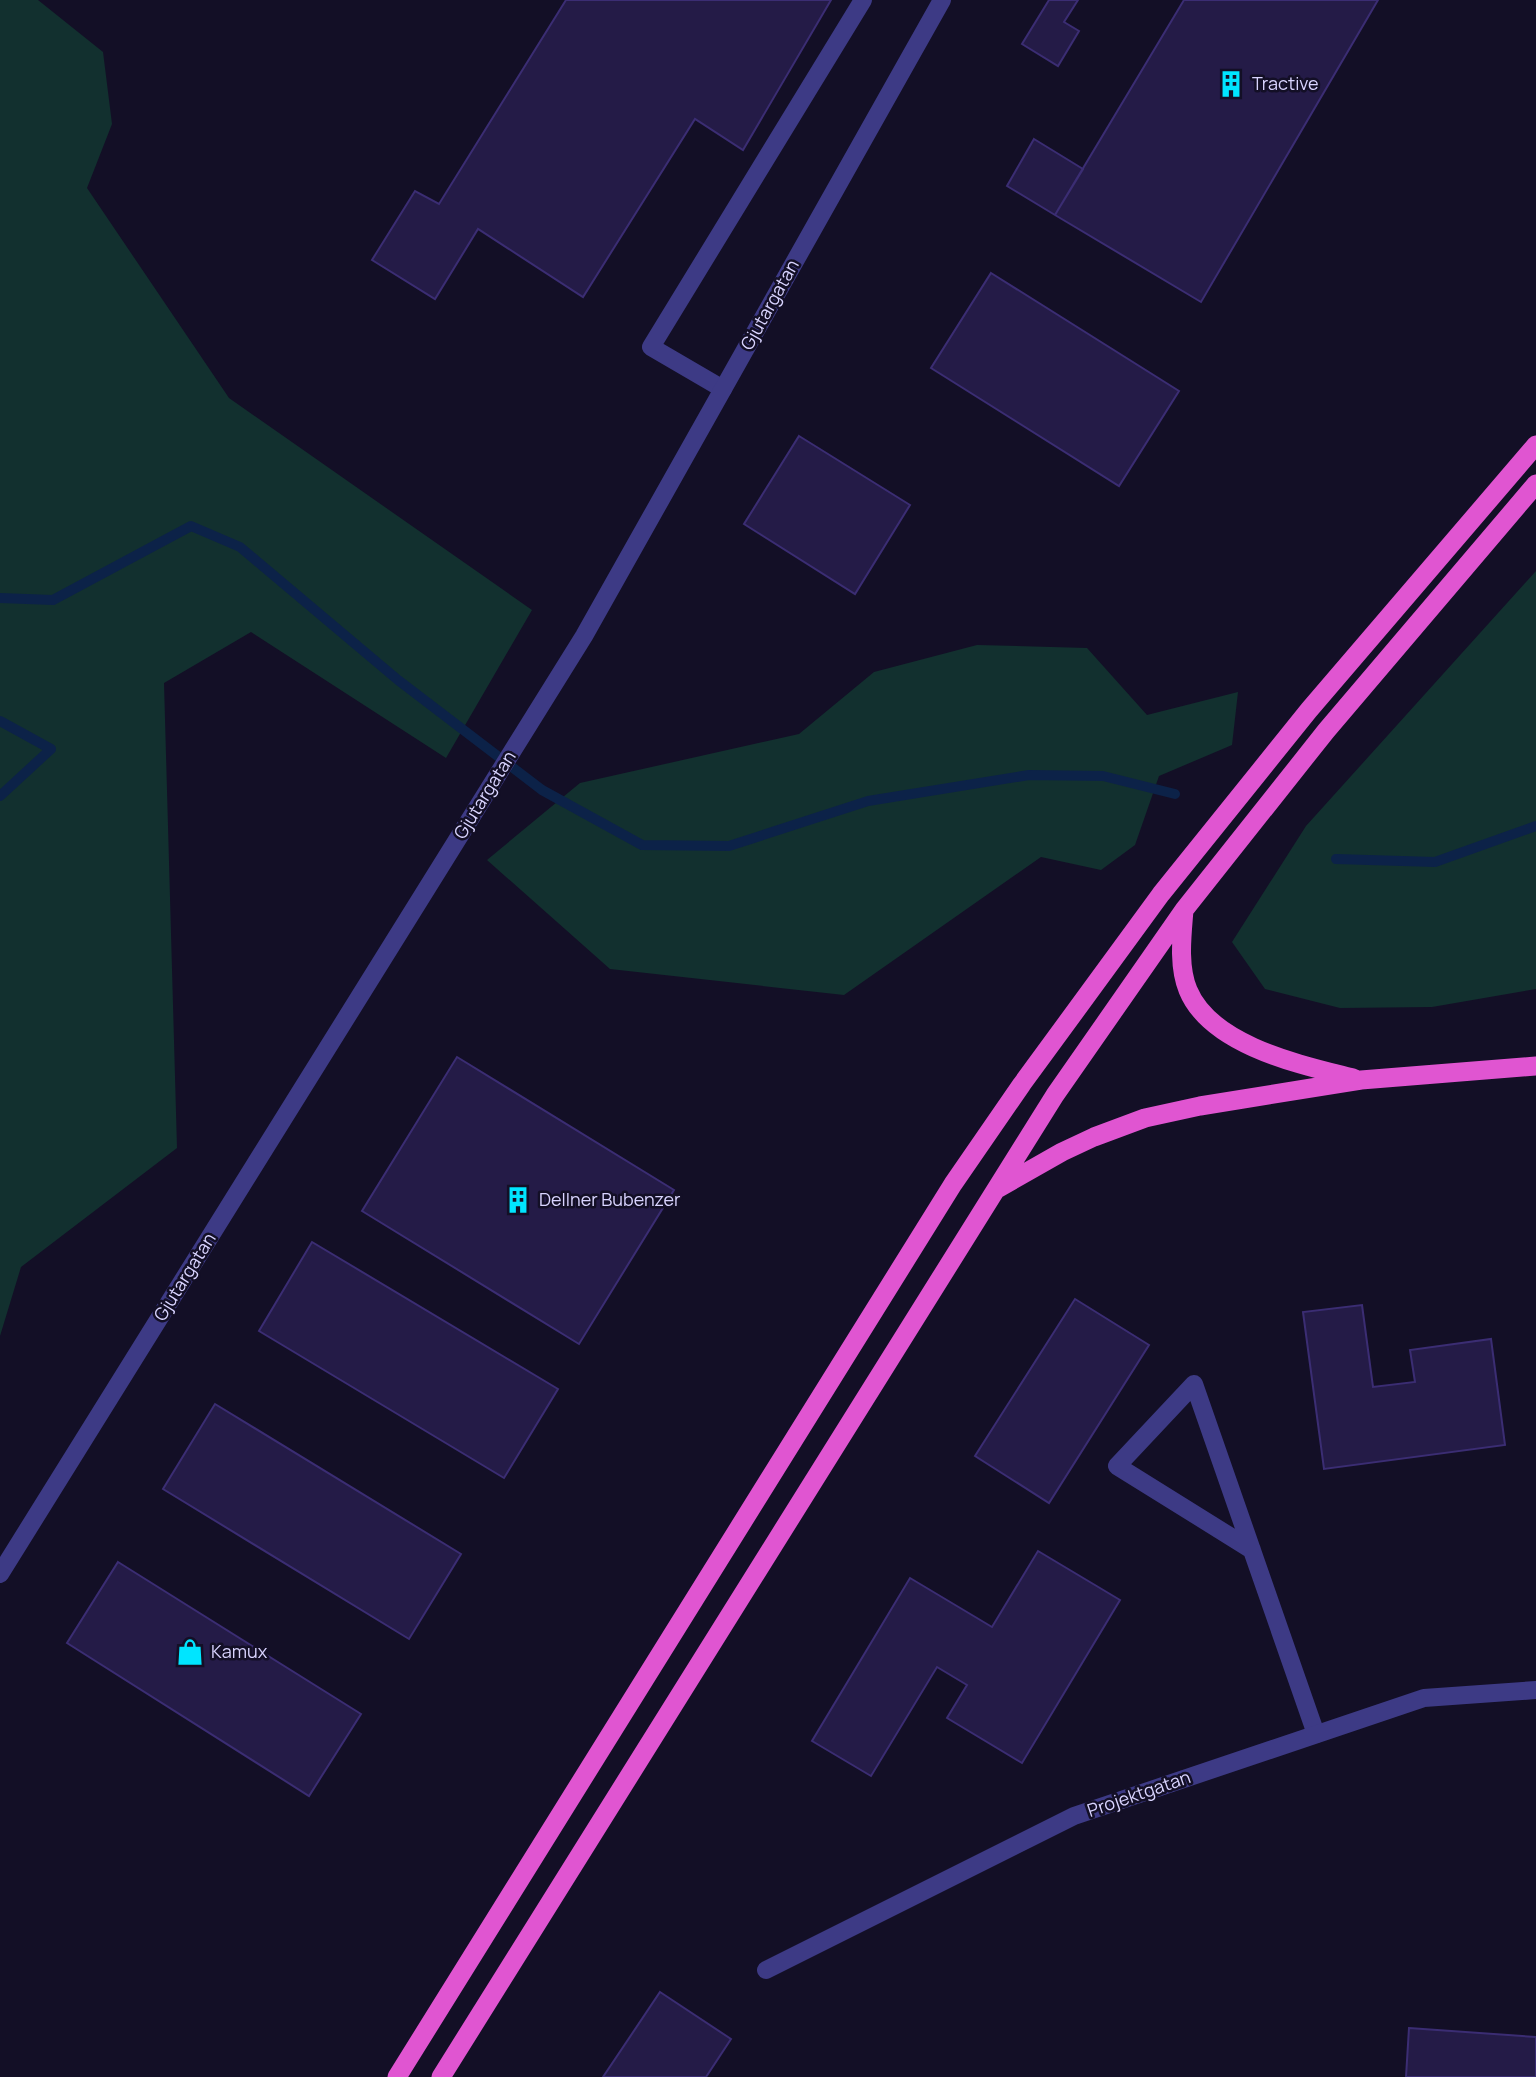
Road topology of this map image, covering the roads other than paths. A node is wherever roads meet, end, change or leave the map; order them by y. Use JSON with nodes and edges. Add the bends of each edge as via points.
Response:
{"nodes":[{"id":1,"x":863,"y":0,"type":"edge"},
{"id":2,"x":942,"y":0,"type":"edge"},
{"id":3,"x":723,"y":388,"type":"junction"},
{"id":4,"x":1536,"y":445,"type":"edge"},
{"id":5,"x":1536,"y":484,"type":"edge"},
{"id":6,"x":1184,"y":910,"type":"junction"},
{"id":7,"x":1536,"y":1066,"type":"edge"},
{"id":8,"x":1361,"y":1080,"type":"junction"},
{"id":9,"x":993,"y":1191,"type":"junction"},
{"id":10,"x":1252,"y":1550,"type":"junction"},
{"id":11,"x":0,"y":1574,"type":"edge"},
{"id":12,"x":1536,"y":1690,"type":"edge"},
{"id":13,"x":1316,"y":1734,"type":"junction"},
{"id":14,"x":766,"y":1969,"type":"dead end"},
{"id":15,"x":397,"y":2077,"type":"edge"},
{"id":16,"x":441,"y":2077,"type":"edge"}],
"edges":[{"from":1,"to":3,"type":"street","via":[[652,347]]},
{"from":2,"to":3,"type":"street","name":"Gjutargatan"},
{"from":3,"to":11,"type":"street","name":"Gjutargatan","via":[[583,636]]},
{"from":4,"to":15,"type":"highway","via":[[1161,894],[1022,1084],[953,1184]]},
{"from":5,"to":6,"type":"highway","via":[[1326,731]]},
{"from":6,"to":8,"type":"highway","via":[[1182,951],[1188,990],[1212,1021],[1282,1060]]},
{"from":6,"to":9,"type":"highway"},
{"from":7,"to":8,"type":"highway"},
{"from":8,"to":9,"type":"highway","via":[[1145,1118],[1062,1152]]},
{"from":9,"to":16,"type":"highway"},
{"from":10,"to":10,"type":"street","via":[[1198,1396],[1194,1384],[1117,1466]]},
{"from":10,"to":13,"type":"street"},
{"from":12,"to":13,"type":"street","name":"Projektgatan","via":[[1424,1698]]},
{"from":13,"to":14,"type":"street","name":"Projektgatan","via":[[1074,1816]]}]}
